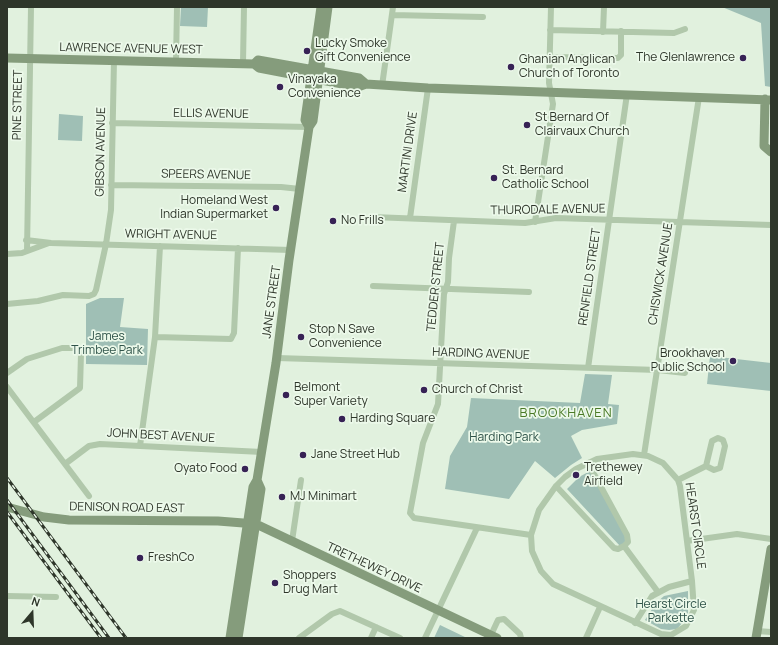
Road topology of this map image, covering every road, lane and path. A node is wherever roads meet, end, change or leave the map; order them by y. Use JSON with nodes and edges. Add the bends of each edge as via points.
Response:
{"nodes":[{"id":1,"x":31,"y":7,"type":"edge"},
{"id":2,"x":177,"y":7,"type":"edge"},
{"id":3,"x":244,"y":7,"type":"edge"},
{"id":4,"x":321,"y":7,"type":"edge"},
{"id":5,"x":328,"y":7,"type":"edge"},
{"id":6,"x":393,"y":7,"type":"edge"},
{"id":7,"x":551,"y":7,"type":"edge"},
{"id":8,"x":604,"y":7,"type":"edge"},
{"id":9,"x":392,"y":14,"type":"junction"},
{"id":10,"x":483,"y":17,"type":"dead end"},
{"id":11,"x":685,"y":29,"type":"dead end"},
{"id":12,"x":550,"y":30,"type":"junction"},
{"id":13,"x":621,"y":31,"type":"junction"},
{"id":14,"x":603,"y":32,"type":"junction"},
{"id":15,"x":549,"y":57,"type":"junction"},
{"id":16,"x":7,"y":58,"type":"edge"},
{"id":17,"x":30,"y":59,"type":"junction"},
{"id":18,"x":114,"y":60,"type":"junction"},
{"id":19,"x":176,"y":62,"type":"junction"},
{"id":20,"x":243,"y":63,"type":"junction"},
{"id":21,"x":316,"y":75,"type":"junction"},
{"id":22,"x":382,"y":86,"type":"junction"},
{"id":23,"x":428,"y":88,"type":"junction"},
{"id":24,"x":551,"y":92,"type":"junction"},
{"id":25,"x":627,"y":94,"type":"junction"},
{"id":26,"x":699,"y":97,"type":"junction"},
{"id":27,"x":768,"y":100,"type":"edge"},
{"id":28,"x":112,"y":123,"type":"junction"},
{"id":29,"x":309,"y":127,"type":"junction"},
{"id":30,"x":771,"y":152,"type":"edge"},
{"id":31,"x":111,"y":185,"type":"junction"},
{"id":32,"x":300,"y":190,"type":"junction"},
{"id":33,"x":373,"y":217,"type":"dead end"},
{"id":34,"x":410,"y":218,"type":"junction"},
{"id":35,"x":610,"y":220,"type":"junction"},
{"id":36,"x":454,"y":221,"type":"junction"},
{"id":37,"x":535,"y":222,"type":"junction"},
{"id":38,"x":680,"y":222,"type":"junction"},
{"id":39,"x":771,"y":224,"type":"edge"},
{"id":40,"x":26,"y":240,"type":"junction"},
{"id":41,"x":51,"y":243,"type":"junction"},
{"id":42,"x":106,"y":244,"type":"junction"},
{"id":43,"x":160,"y":246,"type":"junction"},
{"id":44,"x":238,"y":248,"type":"junction"},
{"id":45,"x":291,"y":250,"type":"junction"},
{"id":46,"x":27,"y":251,"type":"junction"},
{"id":47,"x":7,"y":254,"type":"edge"},
{"id":48,"x":373,"y":286,"type":"dead end"},
{"id":49,"x":446,"y":289,"type":"junction"},
{"id":50,"x":529,"y":292,"type":"dead end"},
{"id":51,"x":7,"y":304,"type":"edge"},
{"id":52,"x":155,"y":337,"type":"junction"},
{"id":53,"x":277,"y":358,"type":"junction"},
{"id":54,"x":440,"y":363,"type":"junction"},
{"id":55,"x":588,"y":368,"type":"junction"},
{"id":56,"x":658,"y":370,"type":"junction"},
{"id":57,"x":7,"y":373,"type":"edge"},
{"id":58,"x":685,"y":373,"type":"dead end"},
{"id":59,"x":7,"y":387,"type":"edge"},
{"id":60,"x":34,"y":422,"type":"junction"},
{"id":61,"x":140,"y":446,"type":"junction"},
{"id":62,"x":262,"y":452,"type":"junction"},
{"id":63,"x":644,"y":455,"type":"junction"},
{"id":64,"x":588,"y":463,"type":"junction"},
{"id":65,"x":64,"y":464,"type":"junction"},
{"id":66,"x":706,"y":466,"type":"junction"},
{"id":67,"x":301,"y":480,"type":"dead end"},
{"id":68,"x":678,"y":480,"type":"junction"},
{"id":69,"x":556,"y":486,"type":"junction"},
{"id":70,"x":89,"y":496,"type":"dead end"},
{"id":71,"x":7,"y":507,"type":"edge"},
{"id":72,"x":252,"y":524,"type":"junction"},
{"id":73,"x":476,"y":528,"type":"junction"},
{"id":74,"x":531,"y":535,"type":"junction"},
{"id":75,"x":771,"y":539,"type":"edge"},
{"id":76,"x":687,"y":541,"type":"junction"},
{"id":77,"x":292,"y":542,"type":"junction"},
{"id":78,"x":624,"y":546,"type":"junction"},
{"id":79,"x":771,"y":549,"type":"edge"},
{"id":80,"x":769,"y":566,"type":"edge"},
{"id":81,"x":692,"y":581,"type":"junction"},
{"id":82,"x":658,"y":592,"type":"junction"},
{"id":83,"x":7,"y":596,"type":"edge"},
{"id":84,"x":56,"y":597,"type":"dead end"},
{"id":85,"x":600,"y":607,"type":"junction"},
{"id":86,"x":437,"y":611,"type":"junction"},
{"id":87,"x":635,"y":623,"type":"junction"},
{"id":88,"x":376,"y":627,"type":"junction"},
{"id":89,"x":771,"y":632,"type":"edge"},
{"id":90,"x":757,"y":634,"type":"edge"},
{"id":91,"x":494,"y":637,"type":"edge"},
{"id":92,"x":230,"y":638,"type":"edge"},
{"id":93,"x":238,"y":638,"type":"edge"},
{"id":94,"x":299,"y":638,"type":"edge"},
{"id":95,"x":371,"y":638,"type":"edge"},
{"id":96,"x":400,"y":638,"type":"edge"},
{"id":97,"x":425,"y":638,"type":"edge"},
{"id":98,"x":522,"y":638,"type":"edge"},
{"id":99,"x":586,"y":638,"type":"edge"}],
"edges":[{"from":1,"to":17,"type":"street","name":"PINE STREET"},
{"from":2,"to":19,"type":"street"},
{"from":3,"to":20,"type":"street"},
{"from":4,"to":21,"type":"main road","name":"JANE STREET"},
{"from":5,"to":21,"type":"main road","name":"JANE STREET"},
{"from":6,"to":9,"type":"street"},
{"from":7,"to":12,"type":"street"},
{"from":8,"to":14,"type":"street"},
{"from":9,"to":10,"type":"street"},
{"from":9,"to":22,"type":"street"},
{"from":11,"to":13,"type":"street","via":[[674,33]]},
{"from":12,"to":14,"type":"street"},
{"from":12,"to":15,"type":"street"},
{"from":13,"to":14,"type":"street"},
{"from":13,"to":15,"type":"street","via":[[621,54],[618,58]]},
{"from":15,"to":24,"type":"street"},
{"from":16,"to":17,"type":"main road","name":"LAWRENCE AVENUE WEST"},
{"from":17,"to":18,"type":"main road","name":"LAWRENCE AVENUE WEST"},
{"from":17,"to":40,"type":"street","name":"PINE STREET"},
{"from":18,"to":19,"type":"main road","name":"LAWRENCE AVENUE WEST"},
{"from":18,"to":28,"type":"street","name":"GIBSON AVENUE"},
{"from":19,"to":20,"type":"main road","name":"LAWRENCE AVENUE WEST"},
{"from":20,"to":21,"type":"main road","name":"LAWRENCE AVENUE WEST","via":[[254,64],[258,68]]},
{"from":21,"to":22,"type":"main road","name":"LAWRENCE AVENUE WEST","via":[[359,78],[366,84]]},
{"from":21,"to":29,"type":"main road","name":"JANE STREET","via":[[305,120]]},
{"from":22,"to":23,"type":"main road","name":"LAWRENCE AVENUE WEST"},
{"from":23,"to":24,"type":"main road","name":"LAWRENCE AVENUE WEST"},
{"from":23,"to":34,"type":"street","name":"MARTINI DRIVE"},
{"from":24,"to":25,"type":"main road","name":"LAWRENCE AVENUE WEST"},
{"from":24,"to":37,"type":"street","via":[[553,104]]},
{"from":25,"to":26,"type":"main road","name":"LAWRENCE AVENUE WEST"},
{"from":25,"to":35,"type":"street","name":"RENFIELD STREET"},
{"from":26,"to":27,"type":"main road","name":"LAWRENCE AVENUE WEST"},
{"from":26,"to":38,"type":"street","name":"CHISWICK AVENUE"},
{"from":27,"to":30,"type":"main road","via":[[764,146]]},
{"from":28,"to":29,"type":"street","name":"ELLIS AVENUE"},
{"from":28,"to":31,"type":"street","name":"GIBSON AVENUE"},
{"from":29,"to":32,"type":"main road","name":"JANE STREET"},
{"from":31,"to":32,"type":"street","name":"SPEERS AVENUE","via":[[281,187]]},
{"from":31,"to":42,"type":"street","name":"GIBSON AVENUE"},
{"from":32,"to":45,"type":"main road","name":"JANE STREET"},
{"from":33,"to":34,"type":"street","name":"THURODALE AVENUE"},
{"from":34,"to":36,"type":"street","name":"THURODALE AVENUE"},
{"from":35,"to":37,"type":"street","name":"THURODALE AVENUE","via":[[556,218]]},
{"from":35,"to":38,"type":"street","name":"THURODALE AVENUE"},
{"from":35,"to":55,"type":"street","name":"RENFIELD STREET"},
{"from":36,"to":37,"type":"street","name":"THURODALE AVENUE"},
{"from":36,"to":49,"type":"street","name":"TEDDER STREET"},
{"from":38,"to":39,"type":"street","name":"THURODALE AVENUE"},
{"from":38,"to":56,"type":"street","name":"CHISWICK AVENUE"},
{"from":40,"to":41,"type":"street","name":"WRIGHT AVENUE"},
{"from":40,"to":46,"type":"street","name":"PINE STREET"},
{"from":41,"to":42,"type":"street","name":"WRIGHT AVENUE"},
{"from":41,"to":46,"type":"street","name":"WRIGHT AVENUE"},
{"from":42,"to":43,"type":"street","name":"WRIGHT AVENUE"},
{"from":42,"to":51,"type":"street","name":"GIBSON AVENUE","via":[[94,294],[63,295]]},
{"from":43,"to":44,"type":"street","name":"WRIGHT AVENUE"},
{"from":43,"to":52,"type":"street"},
{"from":44,"to":45,"type":"street","name":"WRIGHT AVENUE"},
{"from":44,"to":52,"type":"street","via":[[234,333],[231,339]]},
{"from":45,"to":53,"type":"main road","name":"JANE STREET"},
{"from":46,"to":47,"type":"street","name":"WRIGHT AVENUE"},
{"from":48,"to":49,"type":"street"},
{"from":49,"to":50,"type":"street"},
{"from":49,"to":54,"type":"street","name":"TEDDER STREET"},
{"from":52,"to":61,"type":"street"},
{"from":53,"to":54,"type":"street","name":"HARDING AVENUE"},
{"from":53,"to":62,"type":"main road","name":"JANE STREET"},
{"from":54,"to":55,"type":"street","name":"HARDING AVENUE"},
{"from":54,"to":73,"type":"street","name":"TEDDER STREET","via":[[438,404],[423,443],[409,509],[414,518]]},
{"from":55,"to":56,"type":"street","name":"HARDING AVENUE"},
{"from":56,"to":58,"type":"street","name":"HARDING AVENUE"},
{"from":56,"to":63,"type":"street","name":"CHISWICK AVENUE"},
{"from":57,"to":60,"type":"street","via":[[27,359],[62,348],[76,348],[81,354],[80,388]]},
{"from":59,"to":60,"type":"street"},
{"from":60,"to":65,"type":"street"},
{"from":61,"to":62,"type":"street","name":"JOHN BEST AVENUE"},
{"from":61,"to":65,"type":"street","name":"JOHN BEST AVENUE","via":[[89,446]]},
{"from":62,"to":72,"type":"main road","name":"JANE STREET","via":[[257,480],[253,487]]},
{"from":63,"to":64,"type":"street","name":"HEARST CIRCLE","via":[[614,456]]},
{"from":63,"to":68,"type":"street","name":"HEARST CIRCLE","via":[[664,463]]},
{"from":64,"to":69,"type":"street","name":"HEARST CIRCLE","via":[[576,469]]},
{"from":64,"to":78,"type":"street","via":[[627,534],[628,542]]},
{"from":65,"to":70,"type":"street"},
{"from":66,"to":66,"type":"street","via":[[714,470],[720,468],[726,446],[723,440],[718,438],[712,441]]},
{"from":66,"to":68,"type":"street"},
{"from":67,"to":77,"type":"street"},
{"from":68,"to":76,"type":"street","name":"HEARST CIRCLE"},
{"from":69,"to":74,"type":"street","name":"HEARST CIRCLE","via":[[539,510]]},
{"from":69,"to":78,"type":"street","via":[[614,548]]},
{"from":71,"to":72,"type":"main road","name":"DENISON ROAD EAST","via":[[44,517],[69,520]]},
{"from":72,"to":77,"type":"main road","name":"TRETHEWEY DRIVE"},
{"from":72,"to":92,"type":"main road","name":"JANE STREET"},
{"from":72,"to":93,"type":"main road","name":"JANE STREET"},
{"from":73,"to":74,"type":"street"},
{"from":73,"to":86,"type":"street","via":[[443,603]]},
{"from":74,"to":85,"type":"street","name":"HEARST CIRCLE","via":[[534,556],[545,577],[553,584]]},
{"from":75,"to":76,"type":"street","via":[[737,534]]},
{"from":76,"to":81,"type":"street","name":"HEARST CIRCLE"},
{"from":77,"to":86,"type":"main road","name":"TRETHEWEY DRIVE"},
{"from":78,"to":82,"type":"street"},
{"from":79,"to":80,"type":"main road"},
{"from":80,"to":90,"type":"main road"},
{"from":81,"to":82,"type":"street","name":"HEARST CIRCLE"},
{"from":81,"to":87,"type":"street","name":"HEARST CIRCLE","via":[[694,610],[689,622],[681,630],[671,635],[661,634]]},
{"from":82,"to":87,"type":"street","name":"HEARST CIRCLE","via":[[645,605]]},
{"from":83,"to":84,"type":"street"},
{"from":85,"to":87,"type":"street","name":"HEARST CIRCLE"},
{"from":85,"to":99,"type":"street"},
{"from":86,"to":91,"type":"main road","name":"TRETHEWEY DRIVE"},
{"from":86,"to":97,"type":"street"},
{"from":88,"to":94,"type":"street","via":[[340,611]]},
{"from":88,"to":95,"type":"street"},
{"from":88,"to":96,"type":"street"},
{"from":89,"to":90,"type":"street"},
{"from":91,"to":98,"type":"street","name":"TRETHEWEY DRIVE","via":[[498,620],[504,619]]}]}
